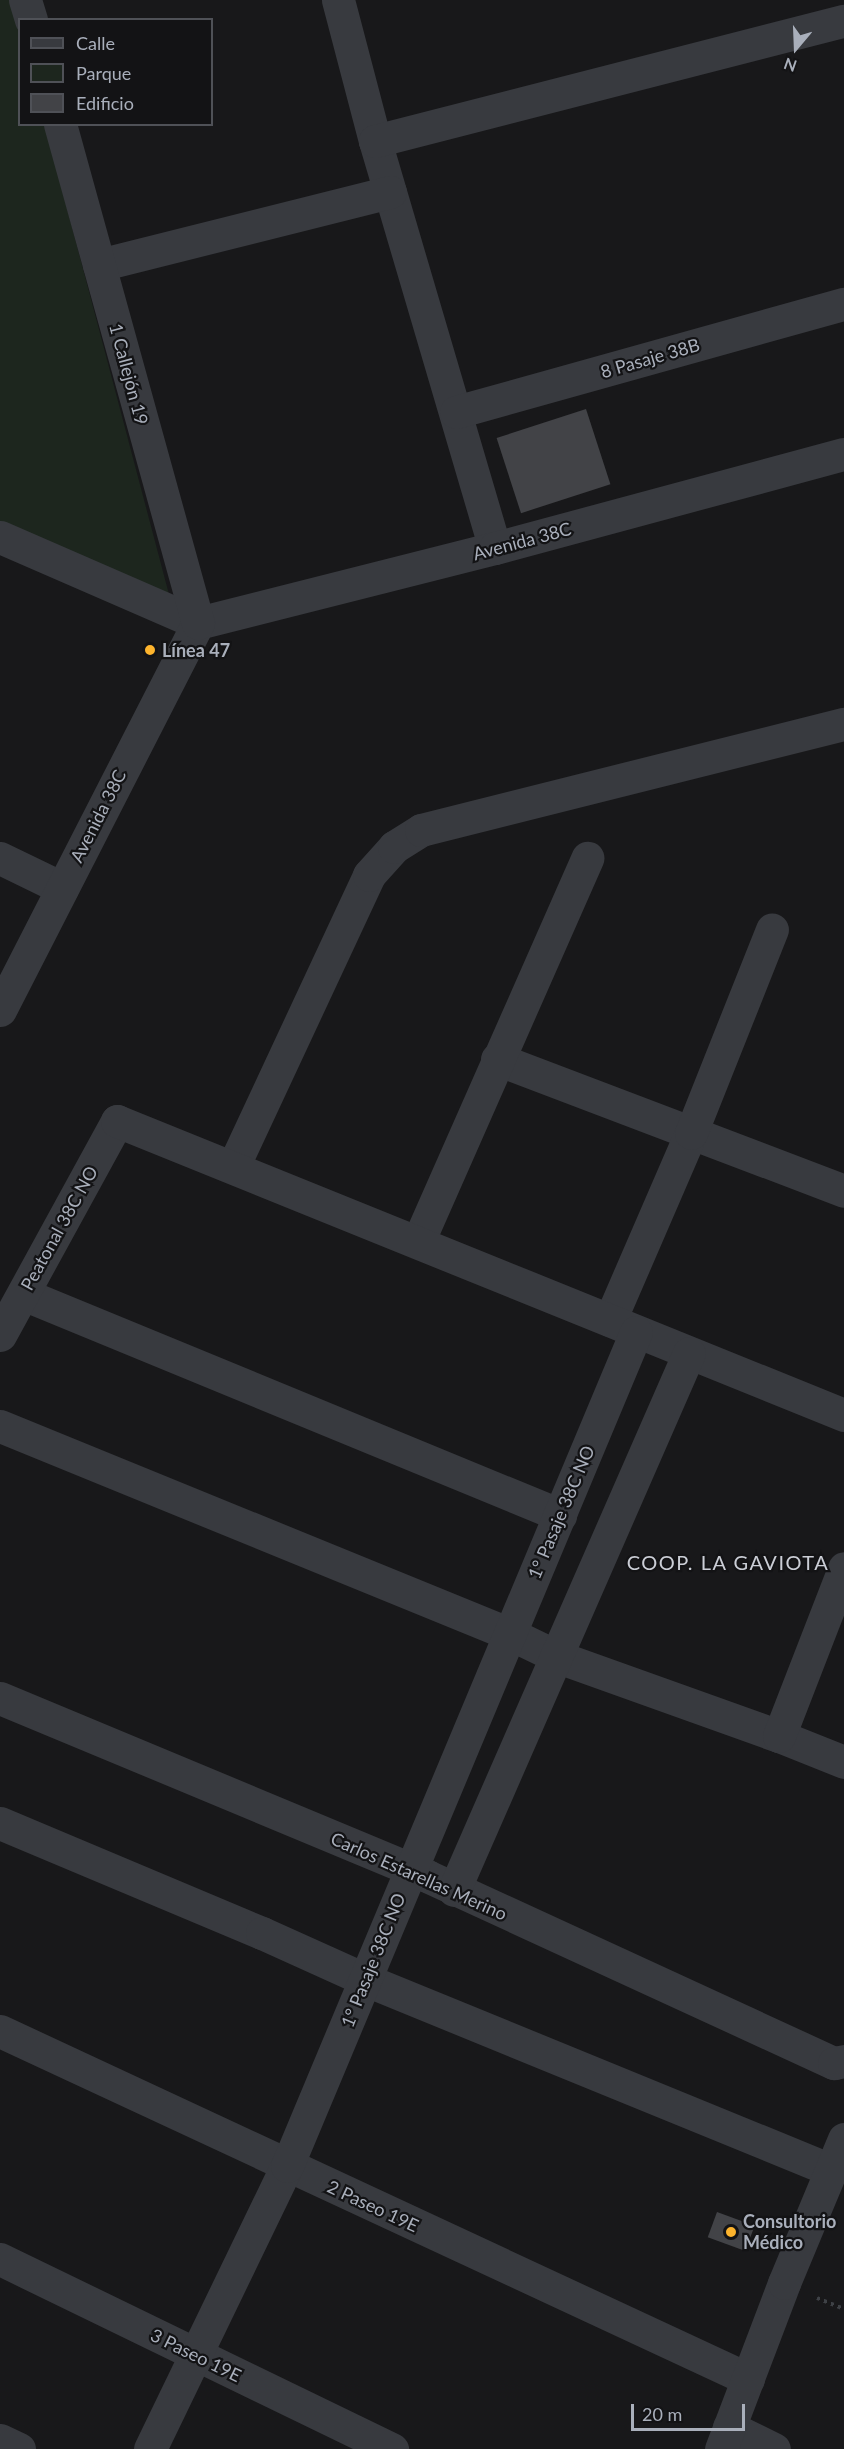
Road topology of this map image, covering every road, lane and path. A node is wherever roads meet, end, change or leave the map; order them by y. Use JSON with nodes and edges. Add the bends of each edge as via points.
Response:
{"nodes":[{"id":1,"x":25,"y":0,"type":"edge"},
{"id":2,"x":338,"y":0,"type":"edge"},
{"id":3,"x":30,"y":18,"type":"edge"},
{"id":4,"x":844,"y":21,"type":"edge"},
{"id":5,"x":61,"y":126,"type":"edge"},
{"id":6,"x":375,"y":141,"type":"junction"},
{"id":7,"x":390,"y":192,"type":"junction"},
{"id":8,"x":99,"y":265,"type":"junction"},
{"id":9,"x":844,"y":304,"type":"edge"},
{"id":10,"x":456,"y":412,"type":"junction"},
{"id":11,"x":844,"y":454,"type":"edge"},
{"id":12,"x":0,"y":537,"type":"edge"},
{"id":13,"x":495,"y":548,"type":"junction"},
{"id":14,"x":198,"y":623,"type":"junction"},
{"id":15,"x":844,"y":724,"type":"edge"},
{"id":16,"x":0,"y":858,"type":"edge"},
{"id":17,"x":587,"y":858,"type":"dead end"},
{"id":18,"x":62,"y":888,"type":"junction"},
{"id":19,"x":772,"y":929,"type":"dead end"},
{"id":20,"x":0,"y":1010,"type":"edge"},
{"id":21,"x":497,"y":1059,"type":"junction"},
{"id":22,"x":691,"y":1133,"type":"junction"},
{"id":23,"x":233,"y":1167,"type":"junction"},
{"id":24,"x":844,"y":1191,"type":"edge"},
{"id":25,"x":418,"y":1242,"type":"junction"},
{"id":26,"x":23,"y":1294,"type":"junction"},
{"id":27,"x":623,"y":1326,"type":"junction"},
{"id":28,"x":0,"y":1335,"type":"edge"},
{"id":29,"x":689,"y":1353,"type":"junction"},
{"id":30,"x":844,"y":1415,"type":"edge"},
{"id":31,"x":0,"y":1426,"type":"edge"},
{"id":32,"x":560,"y":1515,"type":"junction"},
{"id":33,"x":844,"y":1568,"type":"edge"},
{"id":34,"x":510,"y":1634,"type":"junction"},
{"id":35,"x":558,"y":1658,"type":"junction"},
{"id":36,"x":0,"y":1698,"type":"edge"},
{"id":37,"x":779,"y":1736,"type":"junction"},
{"id":38,"x":844,"y":1762,"type":"edge"},
{"id":39,"x":0,"y":1822,"type":"edge"},
{"id":40,"x":410,"y":1869,"type":"junction"},
{"id":41,"x":454,"y":1890,"type":"junction"},
{"id":42,"x":366,"y":1980,"type":"junction"},
{"id":43,"x":0,"y":2031,"type":"edge"},
{"id":44,"x":841,"y":2070,"type":"edge"},
{"id":45,"x":844,"y":2139,"type":"edge"},
{"id":46,"x":287,"y":2166,"type":"junction"},
{"id":47,"x":831,"y":2170,"type":"junction"},
{"id":48,"x":0,"y":2259,"type":"edge"},
{"id":49,"x":196,"y":2355,"type":"junction"},
{"id":50,"x":748,"y":2379,"type":"junction"},
{"id":51,"x":725,"y":2438,"type":"edge"},
{"id":52,"x":0,"y":2440,"type":"edge"},
{"id":53,"x":19,"y":2449,"type":"edge"},
{"id":54,"x":150,"y":2449,"type":"edge"},
{"id":55,"x":392,"y":2449,"type":"edge"},
{"id":56,"x":774,"y":2449,"type":"edge"}],
"edges":[{"from":1,"to":3,"type":"street"},
{"from":2,"to":6,"type":"street"},
{"from":4,"to":6,"type":"street"},
{"from":5,"to":8,"type":"street","name":"1 Callejón 19"},
{"from":6,"to":7,"type":"street"},
{"from":7,"to":8,"type":"street"},
{"from":7,"to":10,"type":"street"},
{"from":8,"to":14,"type":"street","name":"1 Callejón 19"},
{"from":9,"to":10,"type":"street","name":"8 Pasaje 38B"},
{"from":10,"to":13,"type":"street"},
{"from":11,"to":13,"type":"street","name":"Avenida 38C"},
{"from":12,"to":14,"type":"street"},
{"from":13,"to":14,"type":"street","name":"Avenida 38C"},
{"from":14,"to":18,"type":"street","name":"Avenida 38C"},
{"from":15,"to":23,"type":"street","via":[[421,830],[394,847],[369,875]]},
{"from":16,"to":18,"type":"street"},
{"from":17,"to":21,"type":"street"},
{"from":18,"to":20,"type":"street","name":"Avenida 38C"},
{"from":19,"to":22,"type":"street","name":"1° Pasaje 38C NO"},
{"from":21,"to":22,"type":"street"},
{"from":21,"to":25,"type":"street"},
{"from":22,"to":24,"type":"street"},
{"from":22,"to":27,"type":"street","name":"1° Pasaje 38C NO"},
{"from":23,"to":25,"type":"street"},
{"from":23,"to":26,"type":"street","name":"Peatonal 38C NO","via":[[117,1121]]},
{"from":25,"to":27,"type":"street"},
{"from":26,"to":28,"type":"street","name":"Peatonal 38C NO"},
{"from":26,"to":32,"type":"street"},
{"from":27,"to":29,"type":"street"},
{"from":27,"to":32,"type":"street","name":"1° Pasaje 38C NO"},
{"from":29,"to":30,"type":"street"},
{"from":29,"to":35,"type":"street"},
{"from":31,"to":34,"type":"street"},
{"from":32,"to":34,"type":"street","name":"1° Pasaje 38C NO"},
{"from":33,"to":37,"type":"street"},
{"from":34,"to":35,"type":"street"},
{"from":34,"to":40,"type":"street","name":"1° Pasaje 38C NO"},
{"from":35,"to":37,"type":"street"},
{"from":35,"to":41,"type":"street"},
{"from":36,"to":40,"type":"street","name":"Carlos Estarellas Merino"},
{"from":37,"to":38,"type":"street"},
{"from":39,"to":42,"type":"street"},
{"from":40,"to":41,"type":"street","name":"Carlos Estarellas Merino"},
{"from":40,"to":42,"type":"street","name":"1° Pasaje 38C NO"},
{"from":41,"to":44,"type":"street","name":"Carlos Estarellas Merino"},
{"from":42,"to":46,"type":"street","name":"1° Pasaje 38C NO"},
{"from":42,"to":47,"type":"street"},
{"from":43,"to":46,"type":"street","name":"2 Paseo 19E"},
{"from":45,"to":47,"type":"street"},
{"from":46,"to":49,"type":"street","name":"1° Pasaje 38C NO"},
{"from":46,"to":50,"type":"street","name":"2 Paseo 19E"},
{"from":47,"to":50,"type":"street"},
{"from":48,"to":49,"type":"street","name":"3 Paseo 19E"},
{"from":49,"to":54,"type":"street","name":"1° Pasaje 38C NO"},
{"from":49,"to":55,"type":"street","name":"3 Paseo 19E"},
{"from":50,"to":51,"type":"street"},
{"from":51,"to":56,"type":"street"},
{"from":52,"to":53,"type":"street"}]}
